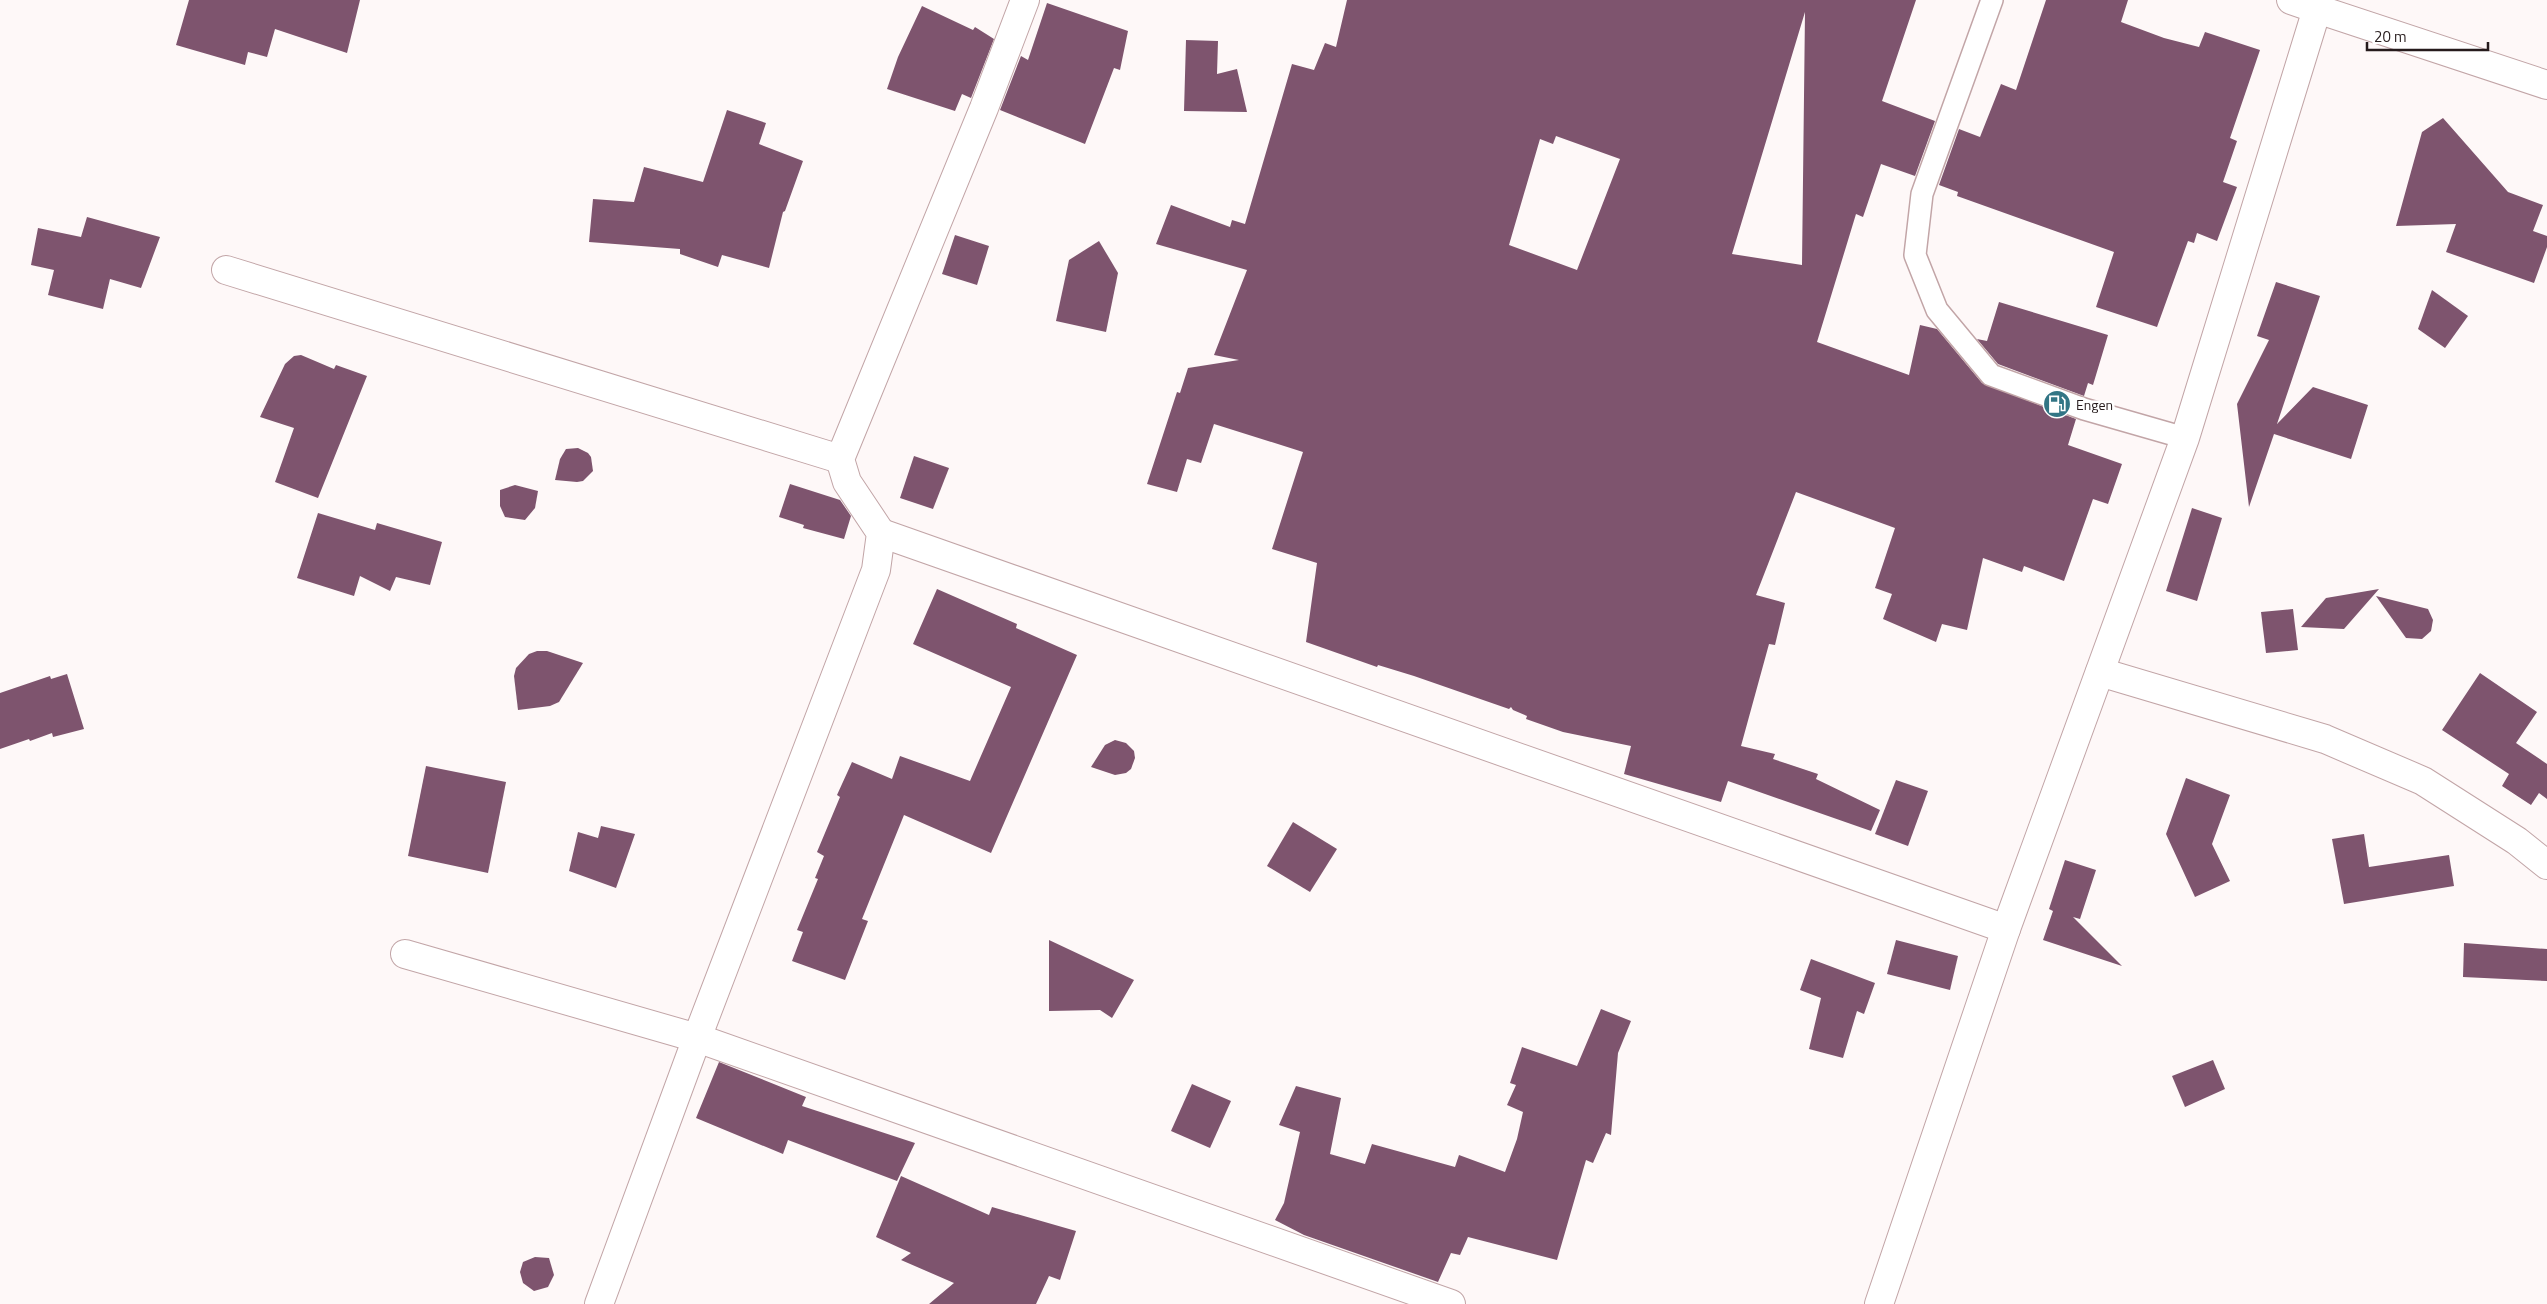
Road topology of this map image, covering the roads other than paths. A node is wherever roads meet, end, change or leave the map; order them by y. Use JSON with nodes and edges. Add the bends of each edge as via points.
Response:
{"nodes":[{"id":1,"x":1025,"y":0,"type":"edge"},
{"id":2,"x":1992,"y":0,"type":"edge"},
{"id":3,"x":2291,"y":0,"type":"edge"},
{"id":4,"x":2318,"y":4,"type":"edge"},
{"id":5,"x":2547,"y":85,"type":"edge"},
{"id":6,"x":226,"y":270,"type":"dead end"},
{"id":7,"x":2185,"y":438,"type":"junction"},
{"id":8,"x":840,"y":459,"type":"junction"},
{"id":9,"x":880,"y":532,"type":"junction"},
{"id":10,"x":2100,"y":672,"type":"junction"},
{"id":11,"x":2547,"y":865,"type":"edge"},
{"id":12,"x":2006,"y":928,"type":"junction"},
{"id":13,"x":405,"y":954,"type":"dead end"},
{"id":14,"x":697,"y":1038,"type":"junction"},
{"id":15,"x":599,"y":1304,"type":"edge"},
{"id":16,"x":1451,"y":1304,"type":"edge"},
{"id":17,"x":1879,"y":1304,"type":"edge"}],
"edges":[{"from":1,"to":8,"type":"street"},
{"from":2,"to":7,"type":"lane","via":[[1922,194],[1915,255],[1937,310],[1991,375],[2084,409]]},
{"from":3,"to":4,"type":"street"},
{"from":4,"to":5,"type":"street"},
{"from":4,"to":7,"type":"street"},
{"from":6,"to":8,"type":"street"},
{"from":7,"to":10,"type":"street"},
{"from":8,"to":9,"type":"street","via":[[847,482]]},
{"from":9,"to":12,"type":"street"},
{"from":9,"to":14,"type":"street","via":[[876,570]]},
{"from":10,"to":11,"type":"street","via":[[2325,739],[2423,781],[2517,841]]},
{"from":10,"to":12,"type":"street"},
{"from":12,"to":17,"type":"street"},
{"from":13,"to":14,"type":"street"},
{"from":14,"to":15,"type":"street"},
{"from":14,"to":16,"type":"street"}]}
